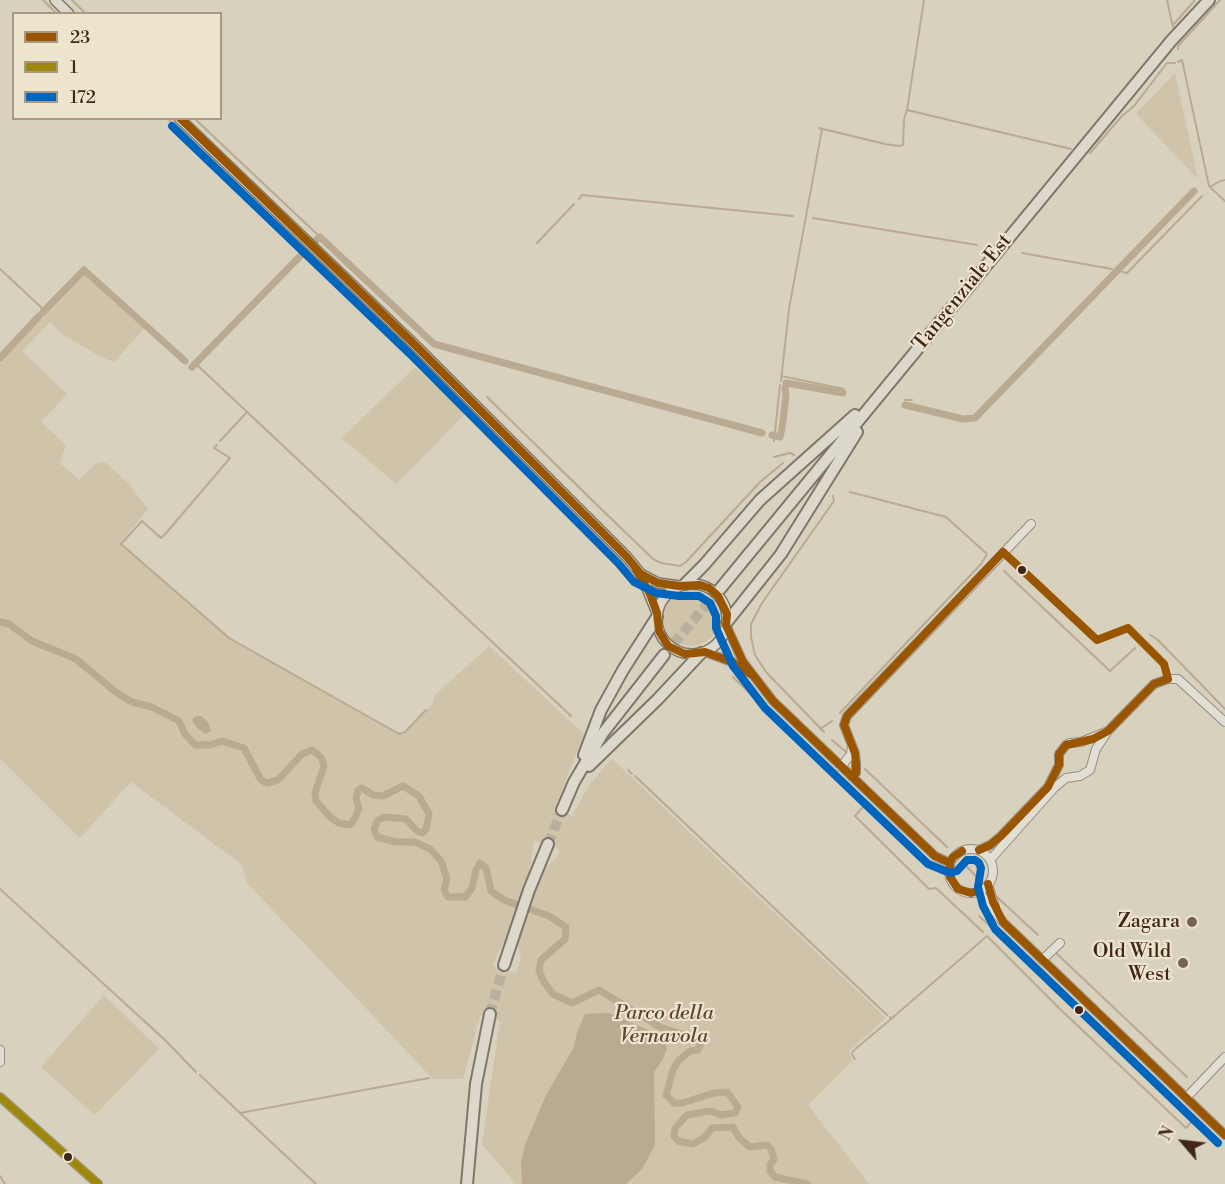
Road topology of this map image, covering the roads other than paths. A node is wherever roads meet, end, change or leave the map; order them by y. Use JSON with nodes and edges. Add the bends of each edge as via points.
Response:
{"nodes":[{"id":1,"x":55,"y":0,"type":"edge"},
{"id":2,"x":1209,"y":0,"type":"edge"},
{"id":3,"x":67,"y":12,"type":"edge"},
{"id":4,"x":181,"y":120,"type":"edge"},
{"id":5,"x":907,"y":361,"type":"junction"},
{"id":6,"x":1031,"y":524,"type":"dead end"},
{"id":7,"x":641,"y":574,"type":"junction"},
{"id":8,"x":682,"y":585,"type":"junction"},
{"id":9,"x":720,"y":589,"type":"tunnel mouth"},
{"id":10,"x":657,"y":615,"type":"junction"},
{"id":11,"x":727,"y":624,"type":"junction"},
{"id":12,"x":703,"y":652,"type":"junction"},
{"id":13,"x":664,"y":655,"type":"tunnel mouth"},
{"id":14,"x":751,"y":674,"type":"junction"},
{"id":15,"x":1225,"y":722,"type":"edge"},
{"id":16,"x":1108,"y":731,"type":"junction"},
{"id":17,"x":1081,"y":742,"type":"junction"},
{"id":18,"x":852,"y":745,"type":"junction"},
{"id":19,"x":1094,"y":756,"type":"junction"},
{"id":20,"x":1059,"y":765,"type":"junction"},
{"id":21,"x":841,"y":767,"type":"junction"},
{"id":22,"x":1071,"y":776,"type":"junction"},
{"id":23,"x":852,"y":777,"type":"junction"},
{"id":24,"x":574,"y":782,"type":"junction"},
{"id":25,"x":562,"y":810,"type":"tunnel mouth"},
{"id":26,"x":548,"y":844,"type":"tunnel mouth"},
{"id":27,"x":979,"y":850,"type":"junction"},
{"id":28,"x":990,"y":861,"type":"junction"},
{"id":29,"x":950,"y":863,"type":"junction"},
{"id":30,"x":988,"y":884,"type":"junction"},
{"id":31,"x":978,"y":891,"type":"junction"},
{"id":32,"x":1003,"y":922,"type":"junction"},
{"id":33,"x":1060,"y":943,"type":"dead end"},
{"id":34,"x":1042,"y":960,"type":"junction"},
{"id":35,"x":504,"y":964,"type":"tunnel mouth"},
{"id":36,"x":490,"y":1014,"type":"tunnel mouth"},
{"id":37,"x":0,"y":1050,"type":"edge"},
{"id":38,"x":1225,"y":1057,"type":"edge"},
{"id":39,"x":0,"y":1062,"type":"edge"},
{"id":40,"x":0,"y":1097,"type":"edge"},
{"id":41,"x":1187,"y":1097,"type":"junction"},
{"id":42,"x":1225,"y":1135,"type":"edge"},
{"id":43,"x":98,"y":1184,"type":"edge"},
{"id":44,"x":467,"y":1184,"type":"edge"}],
"edges":[{"from":1,"to":3,"type":"main road"},
{"from":2,"to":5,"type":"highway","name":"Tangenziale Est"},
{"from":4,"to":7,"type":"main road","via":[[422,353]]},
{"from":5,"to":8,"type":"highway","via":[[822,447],[760,500]]},
{"from":5,"to":9,"type":"highway","name":"Tangenziale Est"},
{"from":5,"to":11,"type":"highway","via":[[846,448],[781,554]]},
{"from":6,"to":18,"type":"street","via":[[847,717],[844,725]]},
{"from":7,"to":8,"type":"main road","via":[[658,583]]},
{"from":7,"to":10,"type":"main road"},
{"from":8,"to":10,"type":"main road","via":[[663,598]]},
{"from":8,"to":11,"type":"main road","via":[[710,588],[724,604]]},
{"from":10,"to":12,"type":"main road","via":[[658,631],[668,645],[685,654]]},
{"from":10,"to":24,"type":"highway","via":[[601,710]]},
{"from":11,"to":12,"type":"main road","via":[[720,641]]},
{"from":11,"to":14,"type":"street"},
{"from":12,"to":14,"type":"street"},
{"from":12,"to":24,"type":"highway"},
{"from":13,"to":24,"type":"highway","via":[[603,733]]},
{"from":14,"to":21,"type":"street"},
{"from":15,"to":16,"type":"street","via":[[1185,684],[1168,679],[1154,684]]},
{"from":16,"to":17,"type":"street"},
{"from":16,"to":19,"type":"street"},
{"from":17,"to":19,"type":"street"},
{"from":17,"to":20,"type":"street","via":[[1066,745],[1059,754]]},
{"from":18,"to":21,"type":"street","via":[[851,754]]},
{"from":18,"to":23,"type":"street","via":[[856,772]]},
{"from":19,"to":22,"type":"street","via":[[1093,765],[1085,774]]},
{"from":20,"to":22,"type":"street"},
{"from":20,"to":27,"type":"street","via":[[1048,788],[995,841]]},
{"from":21,"to":23,"type":"street"},
{"from":22,"to":28,"type":"street","via":[[1054,788]]},
{"from":23,"to":29,"type":"street","via":[[935,856]]},
{"from":24,"to":25,"type":"highway"},
{"from":26,"to":35,"type":"highway"},
{"from":27,"to":28,"type":"street"},
{"from":27,"to":29,"type":"street","via":[[958,852]]},
{"from":28,"to":30,"type":"street","via":[[993,872]]},
{"from":29,"to":31,"type":"street","via":[[950,877],[958,889]]},
{"from":30,"to":31,"type":"street"},
{"from":30,"to":32,"type":"street"},
{"from":31,"to":32,"type":"street"},
{"from":32,"to":34,"type":"street"},
{"from":33,"to":34,"type":"street"},
{"from":34,"to":41,"type":"street"},
{"from":36,"to":44,"type":"highway","via":[[476,1084]]},
{"from":37,"to":39,"type":"street"},
{"from":38,"to":41,"type":"street"},
{"from":40,"to":43,"type":"street"},
{"from":41,"to":42,"type":"street"}]}
